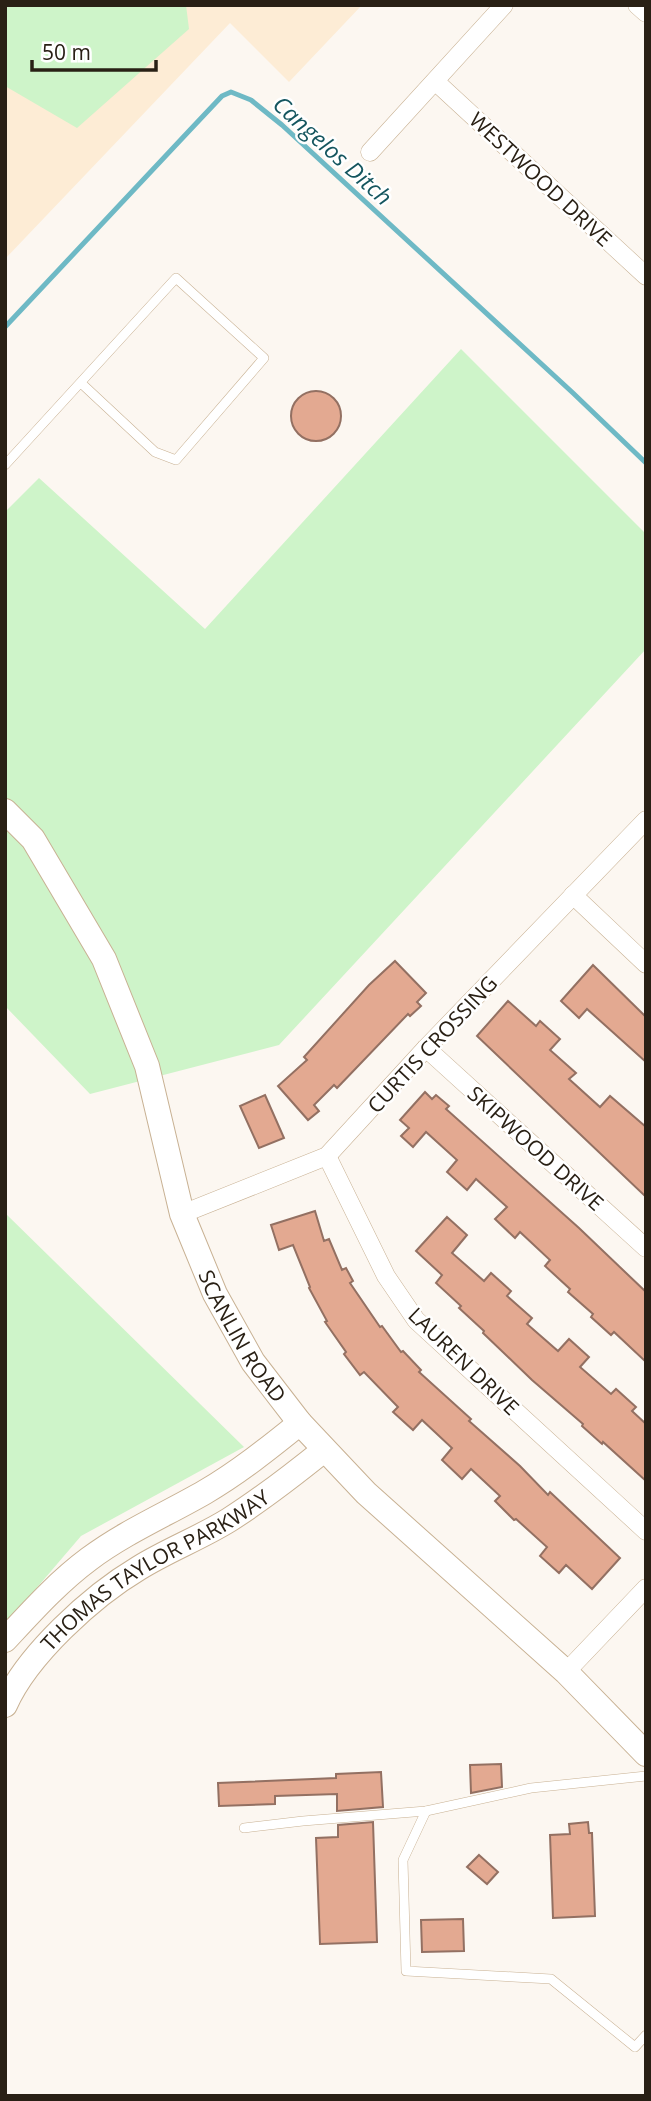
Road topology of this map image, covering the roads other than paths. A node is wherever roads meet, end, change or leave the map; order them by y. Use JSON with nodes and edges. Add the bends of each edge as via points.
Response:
{"nodes":[{"id":1,"x":504,"y":5,"type":"edge"},
{"id":2,"x":637,"y":5,"type":"edge"},
{"id":3,"x":646,"y":13,"type":"edge"},
{"id":4,"x":436,"y":82,"type":"junction"},
{"id":5,"x":370,"y":152,"type":"dead end"},
{"id":6,"x":646,"y":276,"type":"edge"},
{"id":7,"x":80,"y":383,"type":"junction"},
{"id":8,"x":5,"y":465,"type":"edge"},
{"id":9,"x":5,"y":811,"type":"edge"},
{"id":10,"x":646,"y":820,"type":"edge"},
{"id":11,"x":573,"y":895,"type":"junction"},
{"id":12,"x":646,"y":964,"type":"edge"},
{"id":13,"x":426,"y":1048,"type":"junction"},
{"id":14,"x":327,"y":1156,"type":"junction"},
{"id":15,"x":182,"y":1214,"type":"junction"},
{"id":16,"x":646,"y":1248,"type":"edge"},
{"id":17,"x":300,"y":1423,"type":"junction"},
{"id":18,"x":324,"y":1450,"type":"junction"},
{"id":19,"x":646,"y":1531,"type":"edge"},
{"id":20,"x":646,"y":1588,"type":"edge"},
{"id":21,"x":5,"y":1640,"type":"edge"},
{"id":22,"x":566,"y":1672,"type":"junction"},
{"id":23,"x":7,"y":1699,"type":"edge"},
{"id":24,"x":646,"y":1754,"type":"edge"},
{"id":25,"x":646,"y":1776,"type":"edge"},
{"id":26,"x":426,"y":1811,"type":"junction"},
{"id":27,"x":244,"y":1828,"type":"dead end"},
{"id":28,"x":646,"y":2035,"type":"edge"}],
"edges":[{"from":1,"to":4,"type":"street"},
{"from":2,"to":3,"type":"street"},
{"from":4,"to":5,"type":"street"},
{"from":4,"to":6,"type":"street","name":"WESTWOOD DRIVE"},
{"from":7,"to":7,"type":"lane","via":[[176,278],[264,358],[176,460],[155,452]]},
{"from":7,"to":8,"type":"lane"},
{"from":9,"to":15,"type":"street","name":"SCANLIN ROAD","via":[[33,839],[104,959],[147,1066]]},
{"from":10,"to":11,"type":"street","name":"CURTIS CROSSING"},
{"from":11,"to":12,"type":"street"},
{"from":11,"to":13,"type":"street","name":"CURTIS CROSSING"},
{"from":13,"to":14,"type":"street","name":"CURTIS CROSSING"},
{"from":13,"to":16,"type":"street","name":"SKIPWOOD DRIVE"},
{"from":14,"to":15,"type":"street","name":"CURTIS CROSSING"},
{"from":14,"to":19,"type":"street","name":"LAUREN DRIVE","via":[[386,1276],[416,1320]]},
{"from":15,"to":17,"type":"street","name":"SCANLIN ROAD","via":[[215,1294],[253,1362]]},
{"from":17,"to":18,"type":"street","name":"SCANLIN ROAD"},
{"from":17,"to":21,"type":"street","name":"THOMAS TAYLOR PARKWAY","via":[[207,1491],[90,1558],[51,1590]]},
{"from":18,"to":22,"type":"street","name":"SCANLIN ROAD"},
{"from":18,"to":23,"type":"street","name":"THOMAS TAYLOR PARKWAY","via":[[270,1494],[138,1568],[106,1591],[67,1624]]},
{"from":20,"to":22,"type":"street"},
{"from":22,"to":24,"type":"street","name":"SCANLIN ROAD"},
{"from":25,"to":26,"type":"lane","via":[[531,1788]]},
{"from":26,"to":27,"type":"lane"},
{"from":26,"to":28,"type":"lane","via":[[403,1860],[406,1971],[551,1979],[635,2047]]}]}
